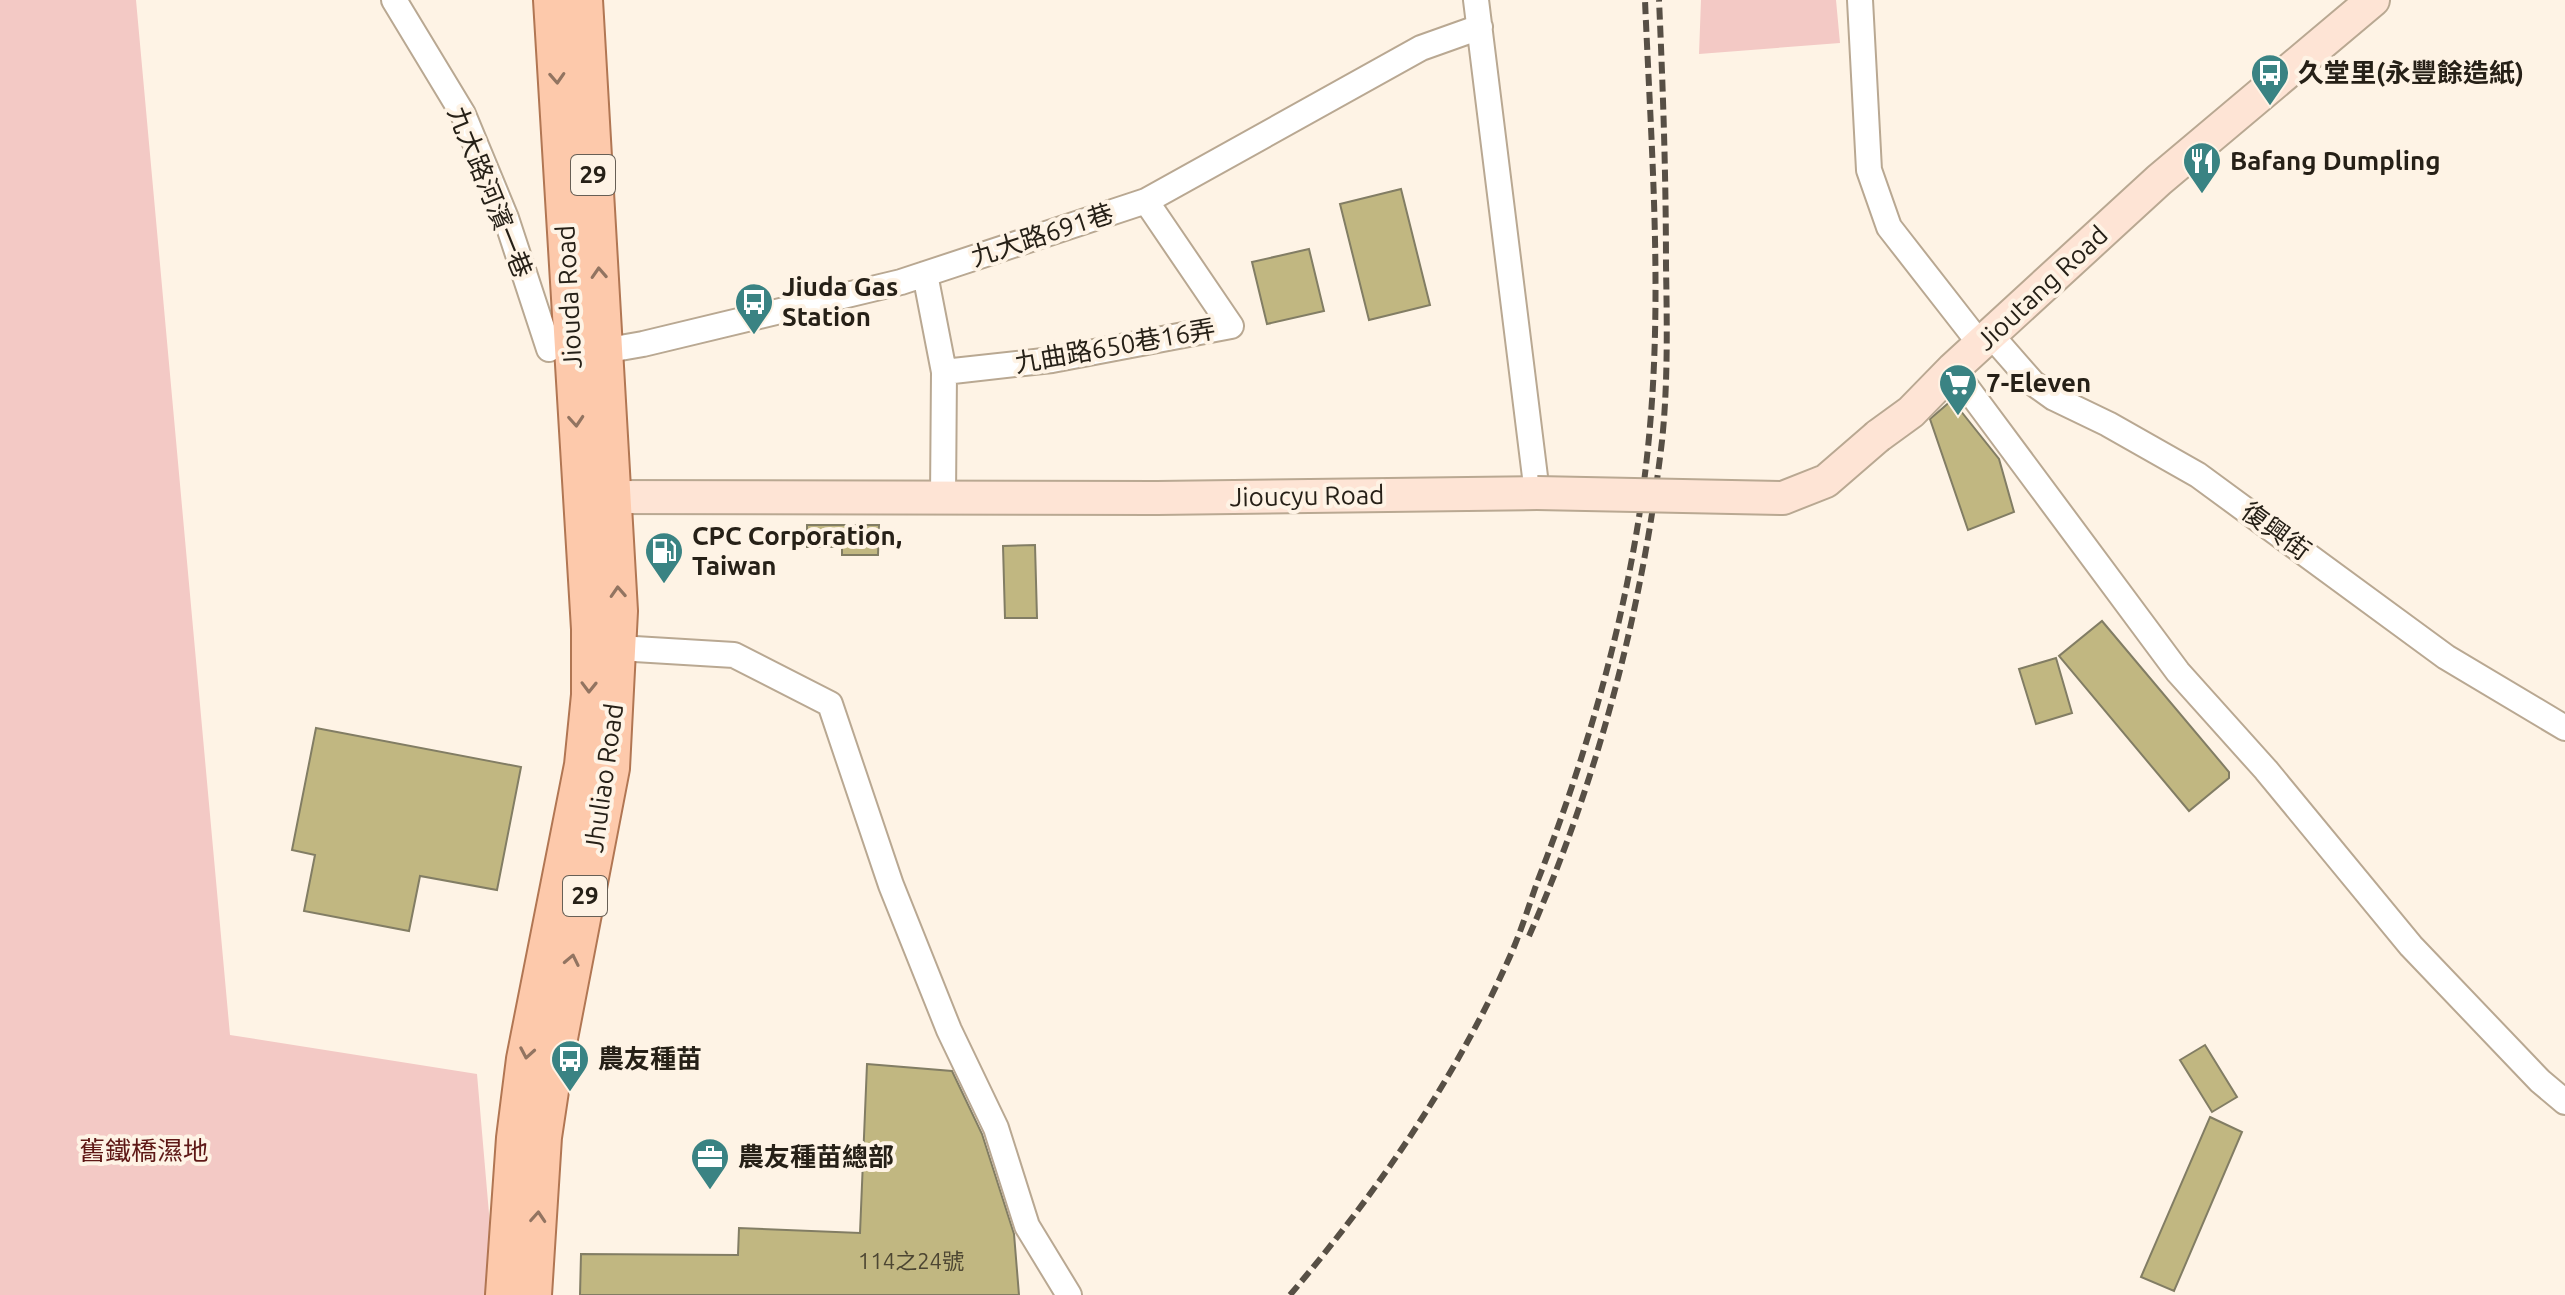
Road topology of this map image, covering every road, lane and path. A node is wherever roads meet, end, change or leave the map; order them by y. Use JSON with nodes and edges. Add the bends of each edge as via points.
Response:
{"nodes":[{"id":1,"x":394,"y":0,"type":"edge"},
{"id":2,"x":552,"y":0,"type":"edge"},
{"id":3,"x":584,"y":0,"type":"edge"},
{"id":4,"x":1476,"y":0,"type":"edge"},
{"id":5,"x":1860,"y":0,"type":"edge"},
{"id":6,"x":2373,"y":0,"type":"edge"},
{"id":7,"x":1480,"y":27,"type":"junction"},
{"id":8,"x":1146,"y":201,"type":"junction"},
{"id":9,"x":925,"y":274,"type":"junction"},
{"id":10,"x":1985,"y":340,"type":"junction"},
{"id":11,"x":575,"y":348,"type":"junction"},
{"id":12,"x":1953,"y":369,"type":"junction"},
{"id":13,"x":944,"y":372,"type":"junction"},
{"id":14,"x":1537,"y":493,"type":"junction"},
{"id":15,"x":597,"y":497,"type":"junction"},
{"id":16,"x":943,"y":497,"type":"junction"},
{"id":17,"x":618,"y":648,"type":"junction"},
{"id":18,"x":2565,"y":728,"type":"edge"},
{"id":19,"x":591,"y":797,"type":"junction"},
{"id":20,"x":2565,"y":1102,"type":"edge"},
{"id":21,"x":504,"y":1295,"type":"edge"},
{"id":22,"x":533,"y":1295,"type":"edge"},
{"id":23,"x":1069,"y":1295,"type":"edge"}],
"edges":[{"from":1,"to":11,"type":"street","name":"九大路河濱一巷","via":[[463,114],[506,218]]},
{"from":2,"to":11,"type":"main road","name":"Jiouda Road","number":"29","one_way":true},
{"from":11,"to":3,"type":"main road","name":"Jiouda Road","number":"29","one_way":true},
{"from":4,"to":7,"type":"street"},
{"from":5,"to":10,"type":"street","name":"復興街","via":[[1869,170],[1889,227]]},
{"from":6,"to":10,"type":"street","name":"Jioutang Road","via":[[2159,180]]},
{"from":7,"to":8,"type":"street","name":"九大路691巷","via":[[1421,48]]},
{"from":7,"to":14,"type":"street"},
{"from":8,"to":9,"type":"street","name":"九大路691巷"},
{"from":8,"to":13,"type":"street","name":"九曲路650巷16弄","via":[[1231,326],[1052,360]]},
{"from":9,"to":11,"type":"street","name":"九大路691巷","via":[[673,337]]},
{"from":9,"to":13,"type":"street"},
{"from":10,"to":12,"type":"street","name":"Jioutang Road"},
{"from":10,"to":18,"type":"street","name":"復興街","via":[[2054,398],[2198,475],[2446,657]]},
{"from":11,"to":15,"type":"main road","name":"Jiouda Road","number":"29"},
{"from":12,"to":14,"type":"street","name":"Jioutang Road","bridge":true,"via":[[1911,412],[1826,481],[1783,498]]},
{"from":12,"to":20,"type":"street","via":[[2178,672],[2411,946]]},
{"from":13,"to":16,"type":"street"},
{"from":14,"to":16,"type":"street","name":"Jioucyu Road"},
{"from":15,"to":16,"type":"street","name":"Jioucyu Road"},
{"from":17,"to":15,"type":"main road","name":"Jhuliao Road","number":"29","one_way":true},
{"from":15,"to":19,"type":"main road","name":"Jhuliao Road","number":"29","one_way":true},
{"from":17,"to":19,"type":"main road","name":"Jhuliao Road","number":"29","via":[[611,768]]},
{"from":17,"to":23,"type":"street","via":[[734,655],[830,704],[891,885],[949,1030],[996,1128],[1027,1226]]},
{"from":19,"to":21,"type":"main road","name":"Jhuliao Road","number":"29","one_way":true,"via":[[525,1059]]},
{"from":22,"to":19,"type":"main road","name":"Jhuliao Road","number":"29","one_way":true,"via":[[546,1116]]}]}
